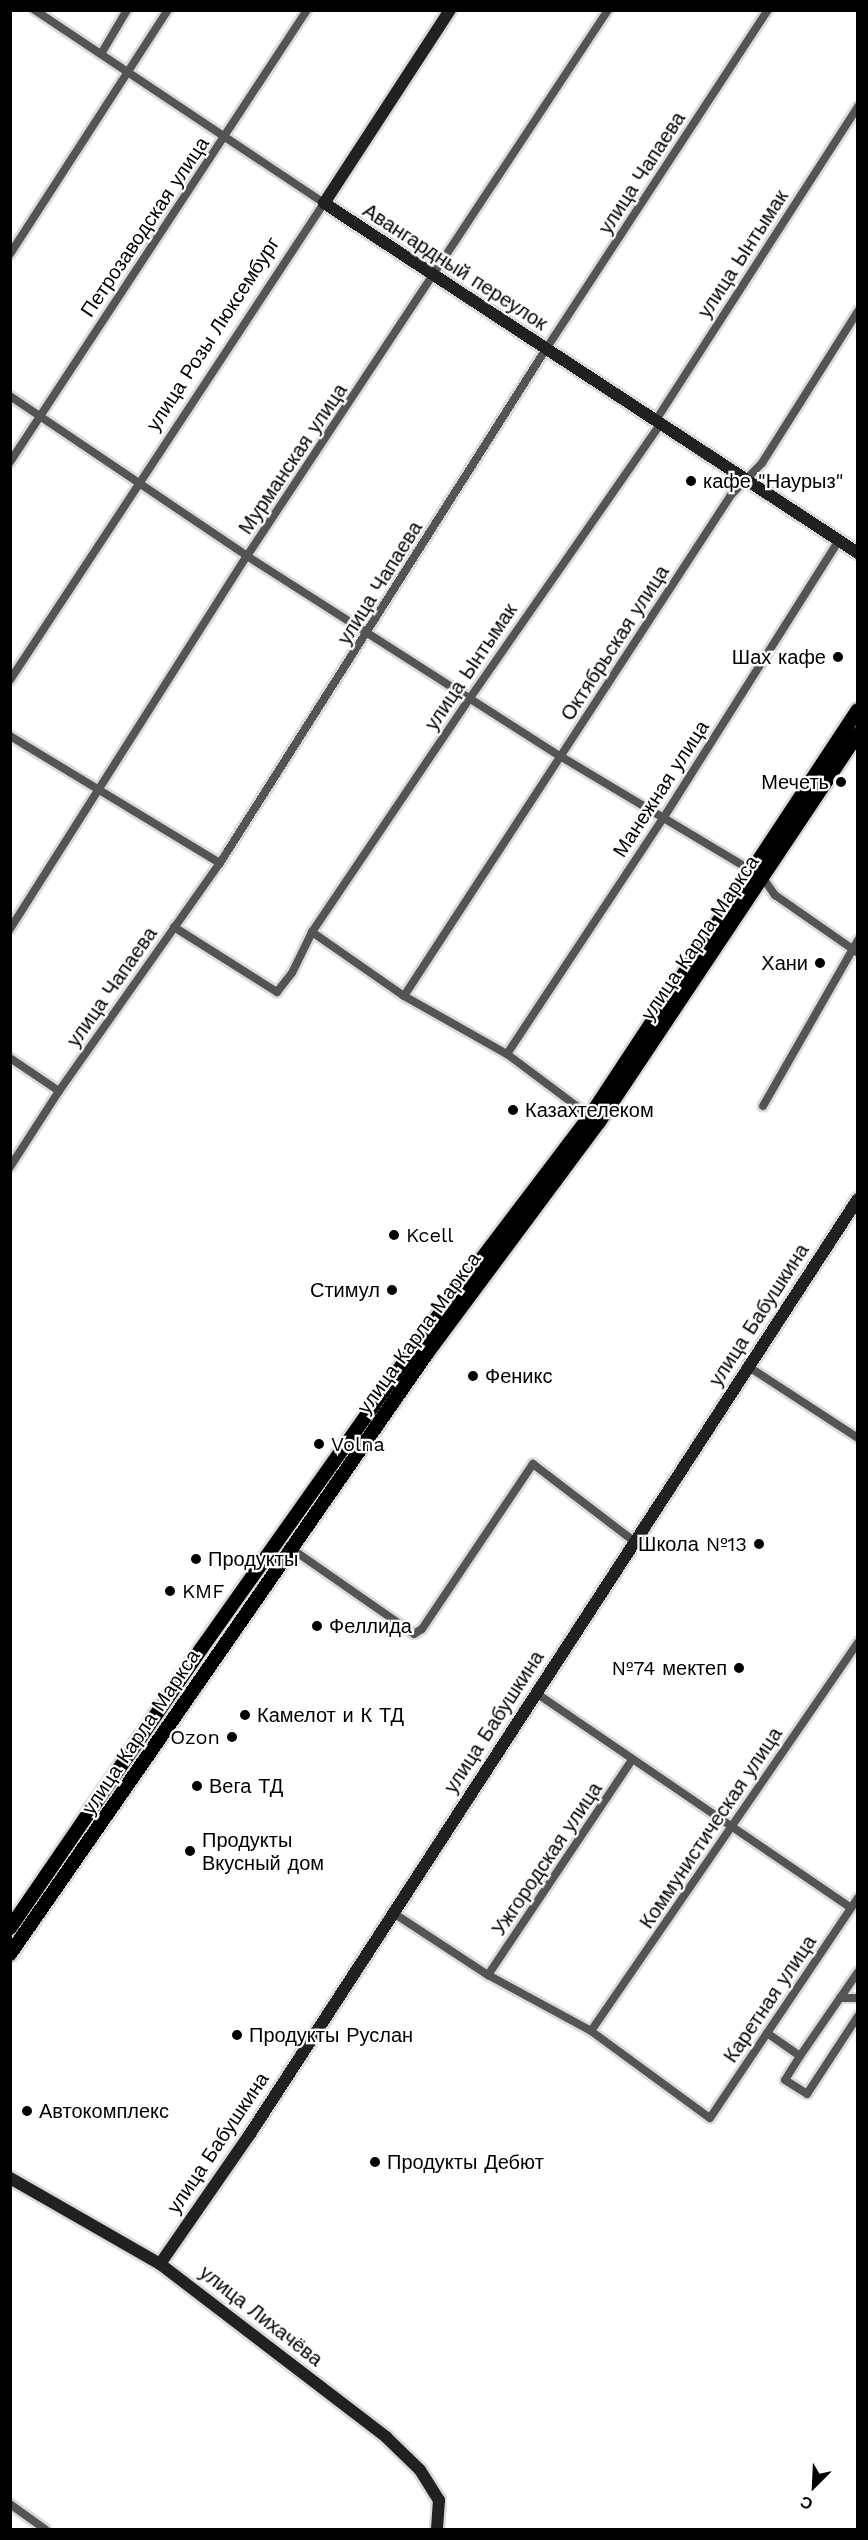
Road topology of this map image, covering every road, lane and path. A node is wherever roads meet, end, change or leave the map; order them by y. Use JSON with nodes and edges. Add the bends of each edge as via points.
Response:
{"nodes":[{"id":1,"x":35,"y":10,"type":"edge"},
{"id":2,"x":127,"y":10,"type":"edge"},
{"id":3,"x":168,"y":10,"type":"edge"},
{"id":4,"x":307,"y":10,"type":"edge"},
{"id":5,"x":450,"y":10,"type":"edge"},
{"id":6,"x":608,"y":10,"type":"edge"},
{"id":7,"x":768,"y":10,"type":"edge"},
{"id":8,"x":101,"y":54,"type":"junction"},
{"id":9,"x":127,"y":71,"type":"junction"},
{"id":10,"x":858,"y":106,"type":"edge"},
{"id":11,"x":225,"y":136,"type":"junction"},
{"id":12,"x":324,"y":203,"type":"junction"},
{"id":13,"x":10,"y":254,"type":"edge"},
{"id":14,"x":436,"y":276,"type":"junction"},
{"id":15,"x":858,"y":311,"type":"edge"},
{"id":16,"x":546,"y":349,"type":"junction"},
{"id":17,"x":10,"y":396,"type":"edge"},
{"id":18,"x":40,"y":415,"type":"junction"},
{"id":19,"x":658,"y":422,"type":"junction"},
{"id":20,"x":10,"y":462,"type":"edge"},
{"id":21,"x":745,"y":480,"type":"junction"},
{"id":22,"x":137,"y":483,"type":"junction"},
{"id":23,"x":839,"y":540,"type":"junction"},
{"id":24,"x":858,"y":553,"type":"edge"},
{"id":25,"x":247,"y":556,"type":"junction"},
{"id":26,"x":369,"y":632,"type":"junction"},
{"id":27,"x":10,"y":680,"type":"edge"},
{"id":28,"x":470,"y":698,"type":"junction"},
{"id":29,"x":858,"y":710,"type":"edge"},
{"id":30,"x":858,"y":734,"type":"edge"},
{"id":31,"x":10,"y":735,"type":"edge"},
{"id":32,"x":560,"y":756,"type":"junction"},
{"id":33,"x":101,"y":790,"type":"junction"},
{"id":34,"x":664,"y":817,"type":"junction"},
{"id":35,"x":220,"y":863,"type":"junction"},
{"id":36,"x":758,"y":874,"type":"junction"},
{"id":37,"x":174,"y":927,"type":"junction"},
{"id":38,"x":10,"y":929,"type":"edge"},
{"id":39,"x":312,"y":932,"type":"junction"},
{"id":40,"x":858,"y":940,"type":"edge"},
{"id":41,"x":855,"y":951,"type":"edge"},
{"id":42,"x":404,"y":996,"type":"junction"},
{"id":43,"x":507,"y":1054,"type":"junction"},
{"id":44,"x":10,"y":1058,"type":"edge"},
{"id":45,"x":59,"y":1091,"type":"junction"},
{"id":46,"x":764,"y":1106,"type":"dead end"},
{"id":47,"x":590,"y":1116,"type":"junction"},
{"id":48,"x":10,"y":1167,"type":"edge"},
{"id":49,"x":858,"y":1199,"type":"edge"},
{"id":50,"x":749,"y":1368,"type":"junction"},
{"id":51,"x":858,"y":1438,"type":"edge"},
{"id":52,"x":279,"y":1540,"type":"junction"},
{"id":53,"x":635,"y":1542,"type":"junction"},
{"id":54,"x":293,"y":1550,"type":"junction"},
{"id":55,"x":858,"y":1642,"type":"edge"},
{"id":56,"x":536,"y":1693,"type":"junction"},
{"id":57,"x":632,"y":1760,"type":"junction"},
{"id":58,"x":731,"y":1828,"type":"junction"},
{"id":59,"x":858,"y":1898,"type":"edge"},
{"id":60,"x":850,"y":1907,"type":"junction"},
{"id":61,"x":392,"y":1912,"type":"junction"},
{"id":62,"x":10,"y":1928,"type":"edge"},
{"id":63,"x":10,"y":1954,"type":"edge"},
{"id":64,"x":858,"y":1972,"type":"edge"},
{"id":65,"x":488,"y":1975,"type":"junction"},
{"id":66,"x":840,"y":1998,"type":"junction"},
{"id":67,"x":858,"y":1998,"type":"edge"},
{"id":68,"x":858,"y":2016,"type":"edge"},
{"id":69,"x":591,"y":2031,"type":"junction"},
{"id":70,"x":767,"y":2033,"type":"junction"},
{"id":71,"x":800,"y":2056,"type":"junction"},
{"id":72,"x":10,"y":2178,"type":"edge"},
{"id":73,"x":160,"y":2264,"type":"junction"},
{"id":74,"x":10,"y":2504,"type":"edge"},
{"id":75,"x":45,"y":2529,"type":"edge"},
{"id":76,"x":437,"y":2529,"type":"edge"}],
"edges":[{"from":1,"to":8,"type":"street","name":"Авангардный переулок"},
{"from":2,"to":8,"type":"street"},
{"from":3,"to":9,"type":"street"},
{"from":4,"to":11,"type":"street","name":"Петрозаводская улица"},
{"from":5,"to":12,"type":"street","name":"улица Розы Люксембург"},
{"from":6,"to":14,"type":"street","name":"Мурманская улица"},
{"from":7,"to":16,"type":"street","name":"улица Чапаева"},
{"from":8,"to":9,"type":"street","name":"Авангардный переулок"},
{"from":9,"to":11,"type":"street","name":"Авангардный переулок"},
{"from":9,"to":13,"type":"street"},
{"from":10,"to":19,"type":"street","name":"улица Ынтымак"},
{"from":11,"to":12,"type":"street","name":"Авангардный переулок"},
{"from":11,"to":18,"type":"street","name":"Петрозаводская улица"},
{"from":12,"to":14,"type":"street","name":"Авангардный переулок"},
{"from":12,"to":22,"type":"street","name":"улица Розы Люксембург"},
{"from":14,"to":16,"type":"street","name":"Авангардный переулок"},
{"from":14,"to":25,"type":"street","name":"Мурманская улица"},
{"from":15,"to":21,"type":"street","name":"Октябрьская улица","via":[[762,463]]},
{"from":16,"to":19,"type":"street","name":"Авангардный переулок"},
{"from":16,"to":26,"type":"street","name":"улица Чапаева"},
{"from":17,"to":18,"type":"street"},
{"from":18,"to":20,"type":"street","name":"Петрозаводская улица"},
{"from":18,"to":22,"type":"street"},
{"from":19,"to":21,"type":"street","name":"Авангардный переулок"},
{"from":19,"to":28,"type":"street","name":"улица Ынтымак"},
{"from":21,"to":23,"type":"street","name":"Авангардный переулок"},
{"from":21,"to":32,"type":"street","name":"Октябрьская улица","via":[[731,495]]},
{"from":22,"to":25,"type":"street"},
{"from":22,"to":27,"type":"street","name":"улица Розы Люксембург"},
{"from":23,"to":24,"type":"street","name":"Авангардный переулок"},
{"from":23,"to":34,"type":"street","name":"Манежная улица"},
{"from":25,"to":26,"type":"street"},
{"from":25,"to":33,"type":"street","name":"Мурманская улица"},
{"from":26,"to":28,"type":"street"},
{"from":26,"to":35,"type":"street","name":"улица Чапаева"},
{"from":28,"to":32,"type":"street"},
{"from":28,"to":39,"type":"street","name":"улица Ынтымак"},
{"from":29,"to":36,"type":"main road","name":"улица Карла Маркса"},
{"from":30,"to":36,"type":"main road","name":"улица Карла Маркса"},
{"from":31,"to":33,"type":"street"},
{"from":32,"to":34,"type":"street"},
{"from":32,"to":42,"type":"street","name":"Октябрьская улица"},
{"from":33,"to":35,"type":"street"},
{"from":33,"to":38,"type":"street","name":"Мурманская улица"},
{"from":34,"to":36,"type":"street"},
{"from":34,"to":43,"type":"street","name":"Манежная улица"},
{"from":35,"to":37,"type":"street","name":"улица Чапаева"},
{"from":36,"to":41,"type":"street","via":[[775,895]]},
{"from":36,"to":47,"type":"main road","name":"улица Карла Маркса"},
{"from":36,"to":54,"type":"main road","name":"улица Карла Маркса","via":[[599,1122],[428,1352]]},
{"from":37,"to":39,"type":"street","name":"улица Ынтымак","via":[[277,992],[292,973]]},
{"from":37,"to":45,"type":"street","name":"улица Чапаева"},
{"from":39,"to":42,"type":"street"},
{"from":40,"to":41,"type":"street"},
{"from":41,"to":46,"type":"street"},
{"from":42,"to":43,"type":"street"},
{"from":43,"to":47,"type":"street"},
{"from":44,"to":45,"type":"street"},
{"from":45,"to":48,"type":"street","name":"улица Чапаева"},
{"from":47,"to":52,"type":"main road","name":"улица Карла Маркса","via":[[420,1340]]},
{"from":49,"to":50,"type":"street","name":"улица Бабушкина"},
{"from":50,"to":51,"type":"street"},
{"from":50,"to":53,"type":"street","name":"улица Бабушкина"},
{"from":52,"to":54,"type":"street"},
{"from":52,"to":62,"type":"main road","name":"улица Карла Маркса"},
{"from":53,"to":54,"type":"street","via":[[533,1464],[419,1633],[366,1602]]},
{"from":53,"to":56,"type":"street","name":"улица Бабушкина"},
{"from":54,"to":63,"type":"main road","name":"улица Карла Маркса"},
{"from":55,"to":58,"type":"street","name":"Коммунистическая улица"},
{"from":56,"to":57,"type":"street"},
{"from":56,"to":61,"type":"street","name":"улица Бабушкина"},
{"from":57,"to":58,"type":"street"},
{"from":57,"to":65,"type":"street","name":"Ужгородская улица"},
{"from":58,"to":60,"type":"street"},
{"from":58,"to":69,"type":"street","name":"Коммунистическая улица"},
{"from":59,"to":60,"type":"street","name":"Каретная улица"},
{"from":60,"to":70,"type":"street","name":"Каретная улица"},
{"from":61,"to":65,"type":"street"},
{"from":61,"to":73,"type":"street","name":"улица Бабушкина","via":[[250,2134]]},
{"from":64,"to":66,"type":"street"},
{"from":65,"to":69,"type":"street"},
{"from":66,"to":67,"type":"street"},
{"from":66,"to":71,"type":"street"},
{"from":68,"to":71,"type":"street","via":[[807,2094],[785,2080]]},
{"from":69,"to":70,"type":"street","name":"Каретная улица","via":[[710,2118]]},
{"from":70,"to":71,"type":"street"},
{"from":72,"to":73,"type":"street","name":"улица Лихачёва"},
{"from":73,"to":76,"type":"street","name":"улица Лихачёва","via":[[393,2444],[420,2470],[439,2500]]},
{"from":74,"to":75,"type":"street"}]}
